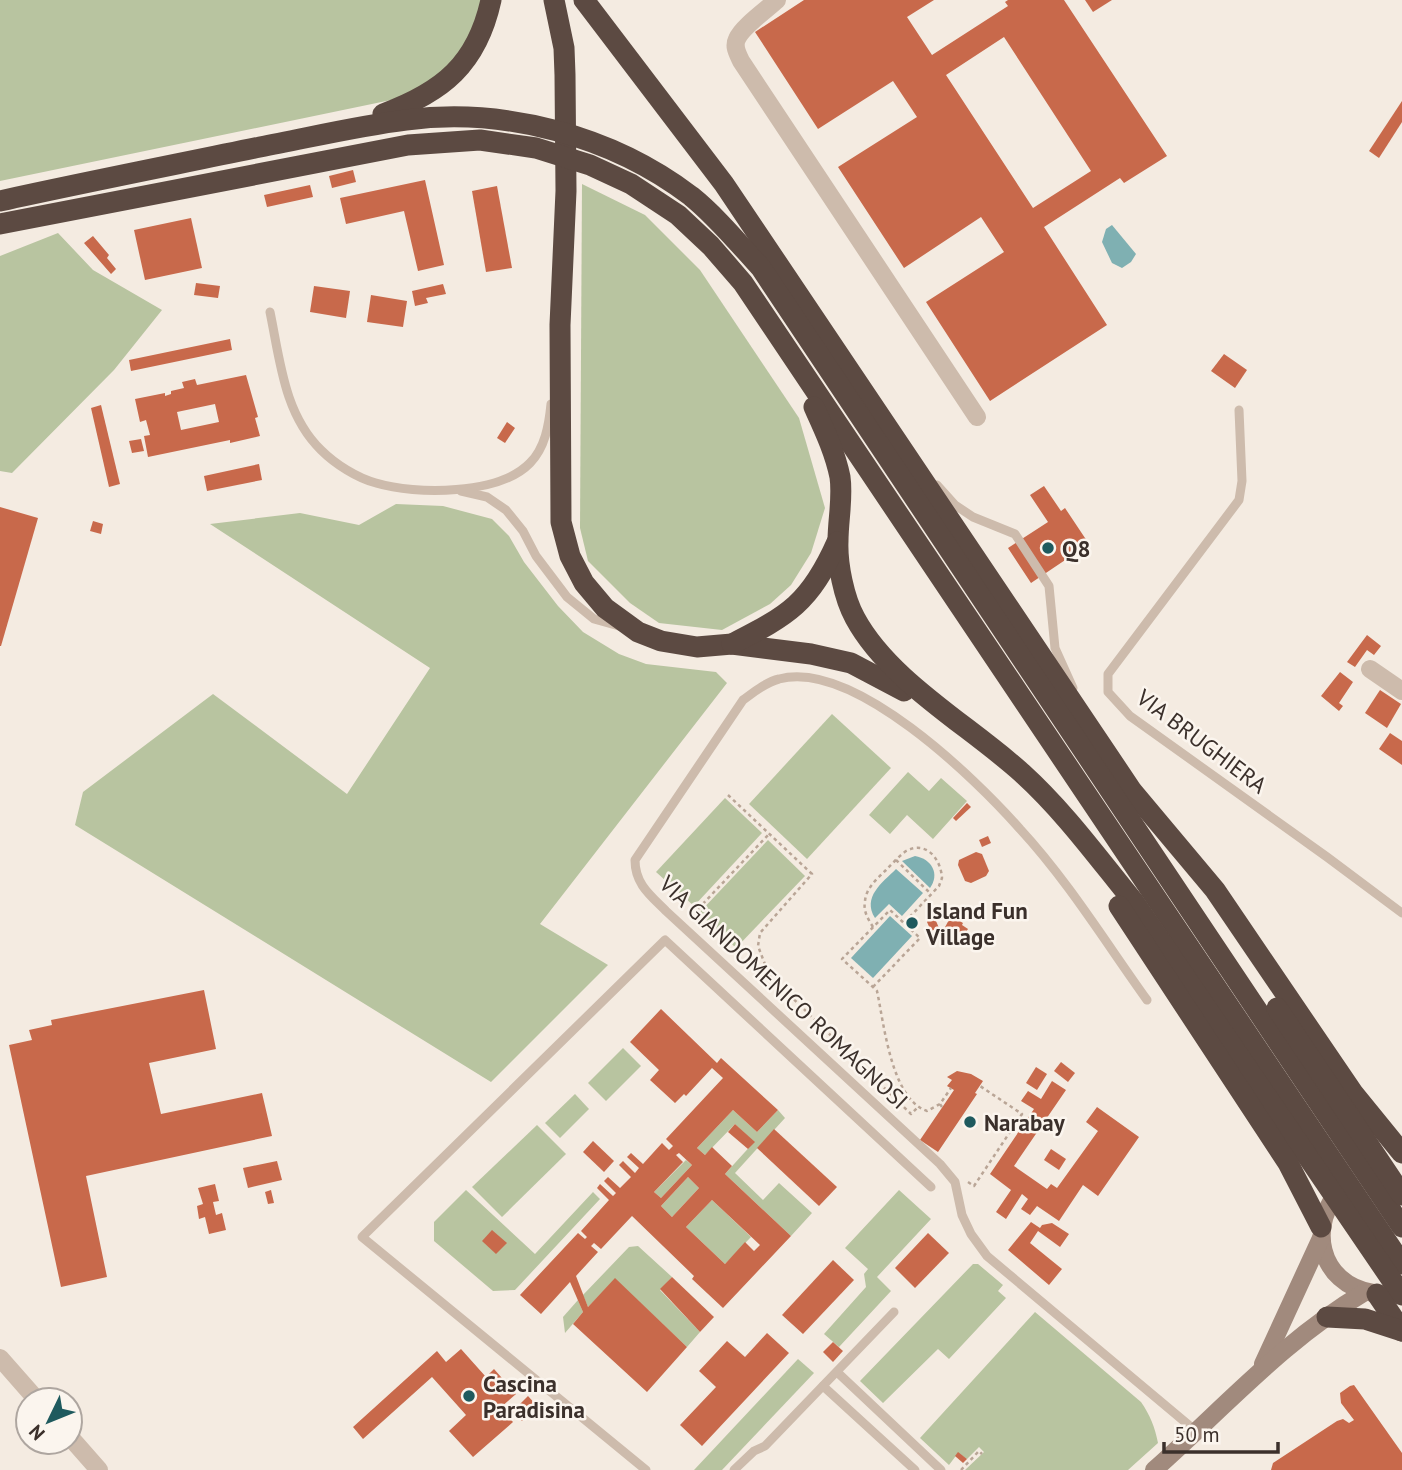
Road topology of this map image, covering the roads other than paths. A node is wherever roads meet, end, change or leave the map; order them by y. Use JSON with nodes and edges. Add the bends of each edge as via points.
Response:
{"nodes":[{"id":1,"x":491,"y":0,"type":"edge"},
{"id":2,"x":554,"y":0,"type":"edge"},
{"id":3,"x":584,"y":0,"type":"edge"},
{"id":4,"x":777,"y":0,"type":"edge"},
{"id":5,"x":332,"y":133,"type":"junction"},
{"id":6,"x":56,"y":189,"type":"junction"},
{"id":7,"x":0,"y":192,"type":"edge"},
{"id":8,"x":149,"y":195,"type":"junction"},
{"id":9,"x":0,"y":201,"type":"edge"},
{"id":10,"x":0,"y":224,"type":"edge"},
{"id":11,"x":0,"y":239,"type":"edge"},
{"id":12,"x":270,"y":312,"type":"dead end"},
{"id":13,"x":560,"y":326,"type":"junction"},
{"id":14,"x":785,"y":345,"type":"junction"},
{"id":15,"x":1239,"y":410,"type":"dead end"},
{"id":16,"x":977,"y":418,"type":"dead end"},
{"id":17,"x":903,"y":449,"type":"junction"},
{"id":18,"x":453,"y":489,"type":"junction"},
{"id":19,"x":838,"y":542,"type":"junction"},
{"id":20,"x":638,"y":632,"type":"junction"},
{"id":21,"x":732,"y":644,"type":"junction"},
{"id":22,"x":1370,"y":669,"type":"dead end"},
{"id":23,"x":1402,"y":691,"type":"edge"},
{"id":24,"x":978,"y":736,"type":"junction"},
{"id":25,"x":1096,"y":737,"type":"junction"},
{"id":26,"x":1132,"y":791,"type":"junction"},
{"id":27,"x":1055,"y":806,"type":"junction"},
{"id":28,"x":1402,"y":913,"type":"edge"},
{"id":29,"x":1147,"y":1000,"type":"dead end"},
{"id":30,"x":1376,"y":1120,"type":"junction"},
{"id":31,"x":1402,"y":1127,"type":"edge"},
{"id":32,"x":1328,"y":1135,"type":"junction"},
{"id":33,"x":1401,"y":1150,"type":"edge"},
{"id":34,"x":1402,"y":1177,"type":"edge"},
{"id":35,"x":1354,"y":1179,"type":"junction"},
{"id":36,"x":931,"y":1187,"type":"dead end"},
{"id":37,"x":1402,"y":1195,"type":"edge"},
{"id":38,"x":1402,"y":1227,"type":"edge"},
{"id":39,"x":1321,"y":1233,"type":"junction"},
{"id":40,"x":1402,"y":1264,"type":"edge"},
{"id":41,"x":1402,"y":1292,"type":"edge"},
{"id":42,"x":1371,"y":1293,"type":"junction"},
{"id":43,"x":894,"y":1312,"type":"dead end"},
{"id":44,"x":1327,"y":1317,"type":"junction"},
{"id":45,"x":1402,"y":1331,"type":"edge"},
{"id":46,"x":0,"y":1358,"type":"edge"},
{"id":47,"x":1260,"y":1371,"type":"junction"},
{"id":48,"x":837,"y":1372,"type":"junction"},
{"id":49,"x":25,"y":1386,"type":"edge"},
{"id":50,"x":823,"y":1386,"type":"junction"},
{"id":51,"x":1197,"y":1432,"type":"junction"},
{"id":52,"x":84,"y":1453,"type":"edge"},
{"id":53,"x":99,"y":1470,"type":"edge"},
{"id":54,"x":646,"y":1470,"type":"edge"},
{"id":55,"x":734,"y":1470,"type":"edge"},
{"id":56,"x":915,"y":1470,"type":"edge"},
{"id":57,"x":941,"y":1470,"type":"edge"},
{"id":58,"x":1154,"y":1470,"type":"edge"}],
"edges":[{"from":1,"to":5,"type":"highway","via":[[478,41],[449,78],[413,103]]},
{"from":2,"to":13,"type":"highway","via":[[565,75]]},
{"from":3,"to":17,"type":"highway","via":[[724,184]]},
{"from":4,"to":16,"type":"street","via":[[741,32],[736,41],[741,61]]},
{"from":5,"to":6,"type":"highway"},
{"from":5,"to":32,"type":"highway","via":[[407,120],[479,117],[543,127],[598,144],[641,164],[691,197],[726,230],[761,268]]},
{"from":6,"to":7,"type":"highway"},
{"from":6,"to":9,"type":"highway"},
{"from":8,"to":10,"type":"highway"},
{"from":8,"to":11,"type":"highway"},
{"from":8,"to":14,"type":"highway","via":[[408,145],[481,140],[536,148],[621,179],[678,215],[743,283]]},
{"from":12,"to":18,"type":"lane","via":[[290,402],[321,450],[375,483]]},
{"from":13,"to":18,"type":"lane","via":[[542,445],[530,463],[510,479]]},
{"from":13,"to":20,"type":"highway","via":[[561,522],[570,556],[584,583],[605,608]]},
{"from":14,"to":19,"type":"highway","via":[[830,440],[840,478]]},
{"from":14,"to":32,"type":"highway"},
{"from":15,"to":28,"type":"lane","name":"VIA BRUGHIERA","via":[[1239,500],[1108,674],[1108,692],[1130,716]]},
{"from":17,"to":25,"type":"highway"},
{"from":17,"to":25,"type":"lane","via":[[964,512],[1015,534],[1049,586],[1055,648]]},
{"from":18,"to":20,"type":"lane","via":[[487,497],[506,510],[550,577],[594,619]]},
{"from":19,"to":21,"type":"highway","via":[[816,584],[800,603],[778,621]]},
{"from":19,"to":24,"type":"highway","via":[[853,615],[870,643],[892,668]]},
{"from":20,"to":21,"type":"highway","via":[[697,647]]},
{"from":21,"to":24,"type":"highway","via":[[851,663]]},
{"from":22,"to":23,"type":"street"},
{"from":24,"to":27,"type":"highway"},
{"from":25,"to":26,"type":"highway"},
{"from":26,"to":30,"type":"highway","via":[[1215,890]]},
{"from":26,"to":32,"type":"highway"},
{"from":27,"to":32,"type":"highway"},
{"from":27,"to":39,"type":"highway","via":[[1288,1163]]},
{"from":29,"to":51,"type":"lane","name":"VIA GIANDOMENICO ROMAGNOSI","via":[[1021,829],[918,732],[864,696],[831,683],[801,677],[779,679],[743,700],[635,860],[635,876],[666,911],[940,1164],[955,1182],[962,1215],[988,1256]]},
{"from":30,"to":31,"type":"highway"},
{"from":30,"to":33,"type":"highway"},
{"from":32,"to":37,"type":"highway"},
{"from":32,"to":38,"type":"highway"},
{"from":32,"to":40,"type":"highway"},
{"from":32,"to":41,"type":"highway"},
{"from":33,"to":35,"type":"main road"},
{"from":34,"to":35,"type":"main road","via":[[1390,1173]]},
{"from":35,"to":39,"type":"main road","via":[[1331,1199]]},
{"from":36,"to":54,"type":"lane","via":[[664,940],[362,1237]]},
{"from":39,"to":42,"type":"main road","via":[[1325,1256],[1335,1272]]},
{"from":39,"to":47,"type":"main road"},
{"from":41,"to":42,"type":"main road"},
{"from":42,"to":44,"type":"main road"},
{"from":42,"to":45,"type":"highway"},
{"from":43,"to":48,"type":"lane"},
{"from":44,"to":45,"type":"highway","via":[[1365,1319]]},
{"from":44,"to":47,"type":"main road"},
{"from":46,"to":49,"type":"street"},
{"from":47,"to":51,"type":"main road"},
{"from":48,"to":50,"type":"lane"},
{"from":48,"to":57,"type":"lane"},
{"from":50,"to":55,"type":"lane","via":[[765,1446]]},
{"from":50,"to":56,"type":"lane"},
{"from":51,"to":58,"type":"main road"},
{"from":52,"to":53,"type":"street"}]}
